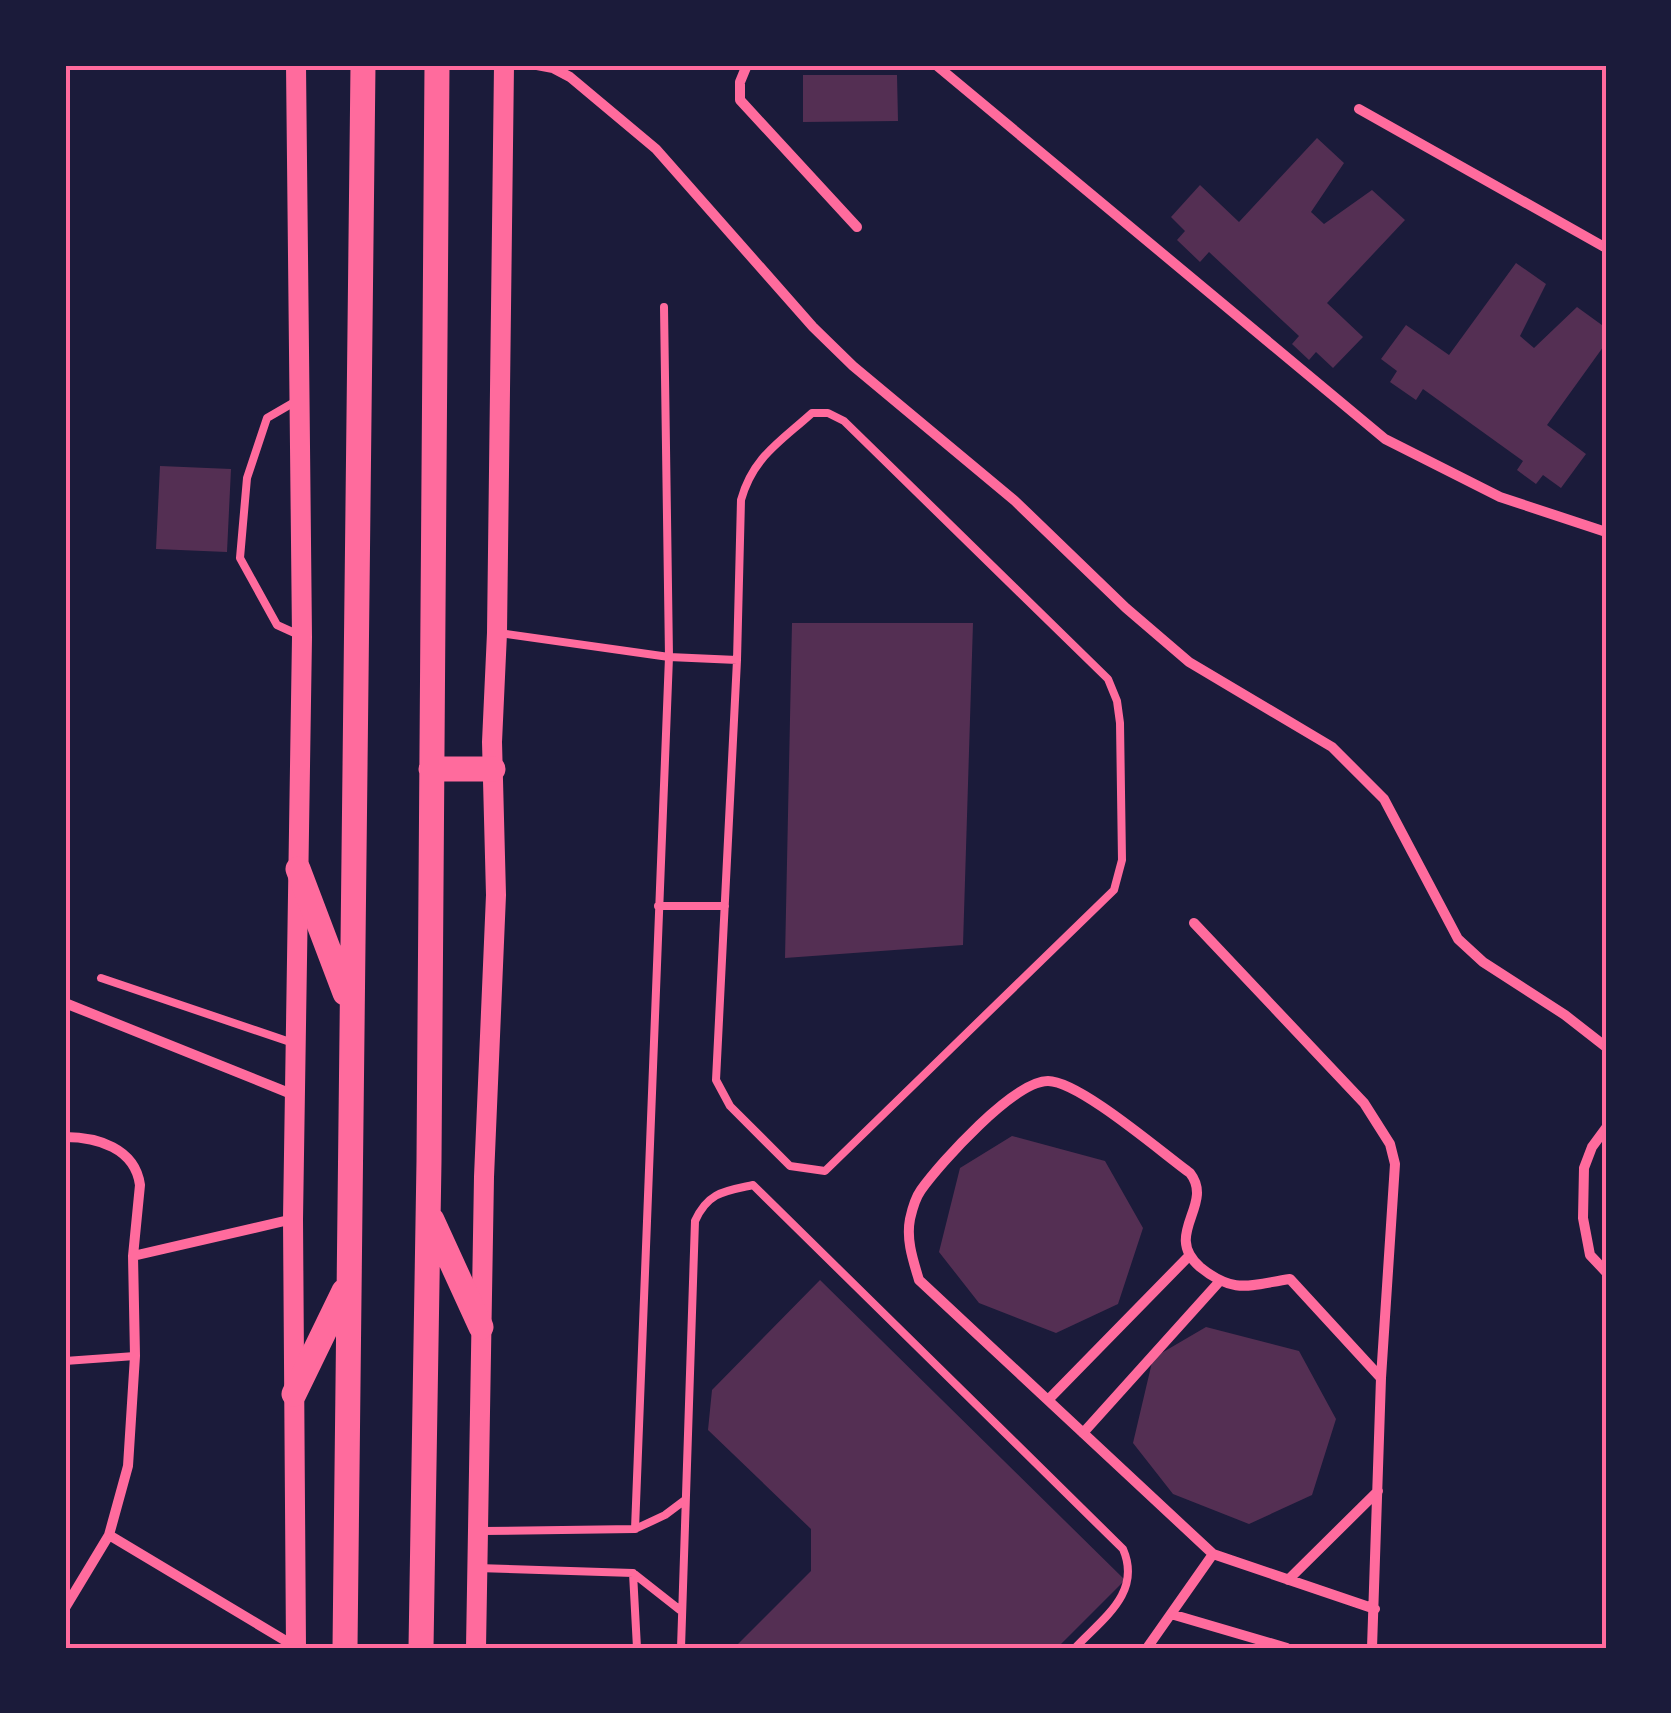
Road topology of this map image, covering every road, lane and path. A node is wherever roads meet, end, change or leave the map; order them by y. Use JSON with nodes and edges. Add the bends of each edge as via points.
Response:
{"nodes":[{"id":1,"x":296,"y":65,"type":"edge"},
{"id":2,"x":363,"y":65,"type":"edge"},
{"id":3,"x":437,"y":65,"type":"edge"},
{"id":4,"x":504,"y":65,"type":"edge"},
{"id":5,"x":538,"y":65,"type":"edge"},
{"id":6,"x":747,"y":65,"type":"edge"},
{"id":7,"x":936,"y":65,"type":"edge"},
{"id":8,"x":1359,"y":109,"type":"dead end"},
{"id":9,"x":857,"y":227,"type":"dead end"},
{"id":10,"x":1606,"y":248,"type":"edge"},
{"id":11,"x":664,"y":308,"type":"dead end"},
{"id":12,"x":298,"y":400,"type":"junction"},
{"id":13,"x":1606,"y":532,"type":"edge"},
{"id":14,"x":498,"y":633,"type":"junction"},
{"id":15,"x":302,"y":636,"type":"junction"},
{"id":16,"x":669,"y":657,"type":"junction"},
{"id":17,"x":737,"y":660,"type":"junction"},
{"id":18,"x":431,"y":768,"type":"junction"},
{"id":19,"x":493,"y":769,"type":"junction"},
{"id":20,"x":298,"y":869,"type":"junction"},
{"id":21,"x":658,"y":906,"type":"junction"},
{"id":22,"x":724,"y":906,"type":"junction"},
{"id":23,"x":1194,"y":923,"type":"dead end"},
{"id":24,"x":101,"y":978,"type":"dead end"},
{"id":25,"x":65,"y":1003,"type":"edge"},
{"id":26,"x":350,"y":1007,"type":"junction"},
{"id":27,"x":296,"y":1044,"type":"junction"},
{"id":28,"x":1606,"y":1047,"type":"edge"},
{"id":29,"x":294,"y":1095,"type":"junction"},
{"id":30,"x":1606,"y":1128,"type":"edge"},
{"id":31,"x":65,"y":1136,"type":"edge"},
{"id":32,"x":428,"y":1211,"type":"junction"},
{"id":33,"x":293,"y":1219,"type":"junction"},
{"id":34,"x":133,"y":1256,"type":"junction"},
{"id":35,"x":1188,"y":1257,"type":"junction"},
{"id":36,"x":1606,"y":1272,"type":"edge"},
{"id":37,"x":349,"y":1282,"type":"junction"},
{"id":38,"x":1219,"y":1282,"type":"junction"},
{"id":39,"x":481,"y":1326,"type":"junction"},
{"id":40,"x":135,"y":1356,"type":"junction"},
{"id":41,"x":65,"y":1361,"type":"edge"},
{"id":42,"x":1381,"y":1378,"type":"junction"},
{"id":43,"x":294,"y":1394,"type":"junction"},
{"id":44,"x":1048,"y":1400,"type":"junction"},
{"id":45,"x":1082,"y":1433,"type":"junction"},
{"id":46,"x":1378,"y":1491,"type":"junction"},
{"id":47,"x":686,"y":1499,"type":"junction"},
{"id":48,"x":635,"y":1529,"type":"junction"},
{"id":49,"x":478,"y":1531,"type":"junction"},
{"id":50,"x":110,"y":1534,"type":"junction"},
{"id":51,"x":1214,"y":1554,"type":"junction"},
{"id":52,"x":477,"y":1568,"type":"junction"},
{"id":53,"x":633,"y":1574,"type":"junction"},
{"id":54,"x":1288,"y":1580,"type":"junction"},
{"id":55,"x":65,"y":1608,"type":"edge"},
{"id":56,"x":1374,"y":1609,"type":"junction"},
{"id":57,"x":680,"y":1610,"type":"junction"},
{"id":58,"x":1171,"y":1614,"type":"junction"},
{"id":59,"x":296,"y":1648,"type":"edge"},
{"id":60,"x":345,"y":1648,"type":"edge"},
{"id":61,"x":421,"y":1648,"type":"edge"},
{"id":62,"x":476,"y":1648,"type":"edge"},
{"id":63,"x":637,"y":1648,"type":"edge"},
{"id":64,"x":681,"y":1648,"type":"edge"},
{"id":65,"x":1075,"y":1648,"type":"edge"},
{"id":66,"x":1147,"y":1648,"type":"edge"},
{"id":67,"x":1287,"y":1648,"type":"edge"},
{"id":68,"x":1372,"y":1648,"type":"edge"}],
"edges":[{"from":1,"to":12,"type":"main road"},
{"from":2,"to":26,"type":"highway"},
{"from":3,"to":18,"type":"highway"},
{"from":4,"to":14,"type":"main road"},
{"from":5,"to":28,"type":"street","via":[[570,77],[656,149],[840,353],[1015,501],[1189,662],[1343,756],[1384,799],[1458,939]]},
{"from":6,"to":9,"type":"street","via":[[740,100]]},
{"from":7,"to":13,"type":"street","via":[[1385,439],[1500,497]]},
{"from":8,"to":10,"type":"street"},
{"from":11,"to":16,"type":"lane"},
{"from":12,"to":15,"type":"main road"},
{"from":12,"to":15,"type":"lane","via":[[267,418],[247,478],[240,558],[277,625]]},
{"from":14,"to":16,"type":"lane"},
{"from":14,"to":19,"type":"main road"},
{"from":15,"to":20,"type":"main road"},
{"from":16,"to":17,"type":"lane"},
{"from":16,"to":21,"type":"lane"},
{"from":17,"to":22,"type":"lane"},
{"from":17,"to":22,"type":"lane","via":[[746,480],[812,414],[828,413],[844,421],[1108,680],[1120,723],[1122,860],[1114,890],[824,1171],[790,1166],[730,1106],[716,1080]]},
{"from":18,"to":19,"type":"highway"},
{"from":18,"to":32,"type":"highway"},
{"from":19,"to":39,"type":"main road","via":[[496,894]]},
{"from":20,"to":26,"type":"highway"},
{"from":20,"to":27,"type":"main road"},
{"from":21,"to":22,"type":"lane"},
{"from":21,"to":48,"type":"lane"},
{"from":23,"to":42,"type":"street","via":[[1364,1103],[1390,1144],[1396,1164]]},
{"from":24,"to":27,"type":"lane"},
{"from":25,"to":29,"type":"street"},
{"from":26,"to":37,"type":"highway"},
{"from":27,"to":29,"type":"main road"},
{"from":29,"to":33,"type":"main road"},
{"from":30,"to":36,"type":"street","via":[[1584,1168],[1583,1218],[1590,1255]]},
{"from":31,"to":34,"type":"street","via":[[110,1146],[138,1174]]},
{"from":32,"to":39,"type":"highway"},
{"from":32,"to":61,"type":"highway"},
{"from":33,"to":34,"type":"street"},
{"from":33,"to":43,"type":"main road"},
{"from":34,"to":40,"type":"street"},
{"from":35,"to":38,"type":"street"},
{"from":35,"to":44,"type":"street"},
{"from":35,"to":44,"type":"street","via":[[1184,1239],[1197,1196],[1190,1173],[1074,1088],[1049,1081],[1027,1085],[997,1108],[918,1192],[910,1247],[919,1280]]},
{"from":37,"to":43,"type":"highway"},
{"from":37,"to":60,"type":"highway"},
{"from":38,"to":42,"type":"street","via":[[1290,1279]]},
{"from":38,"to":45,"type":"street"},
{"from":39,"to":49,"type":"main road"},
{"from":40,"to":41,"type":"lane"},
{"from":40,"to":50,"type":"street","via":[[128,1466]]},
{"from":42,"to":46,"type":"street"},
{"from":43,"to":59,"type":"main road"},
{"from":44,"to":45,"type":"street"},
{"from":45,"to":51,"type":"street"},
{"from":46,"to":54,"type":"street"},
{"from":46,"to":56,"type":"street"},
{"from":47,"to":48,"type":"lane"},
{"from":47,"to":57,"type":"lane"},
{"from":47,"to":65,"type":"lane","via":[[695,1221],[702,1204],[720,1192],[753,1185],[1123,1549],[1130,1574],[1124,1596]]},
{"from":48,"to":49,"type":"lane"},
{"from":49,"to":52,"type":"main road"},
{"from":50,"to":55,"type":"street"},
{"from":50,"to":59,"type":"street"},
{"from":51,"to":54,"type":"street"},
{"from":51,"to":58,"type":"street"},
{"from":52,"to":53,"type":"lane"},
{"from":52,"to":62,"type":"main road"},
{"from":53,"to":57,"type":"lane"},
{"from":53,"to":63,"type":"lane"},
{"from":54,"to":56,"type":"street"},
{"from":56,"to":68,"type":"street"},
{"from":57,"to":64,"type":"lane"},
{"from":58,"to":66,"type":"street"},
{"from":58,"to":67,"type":"street"}]}
